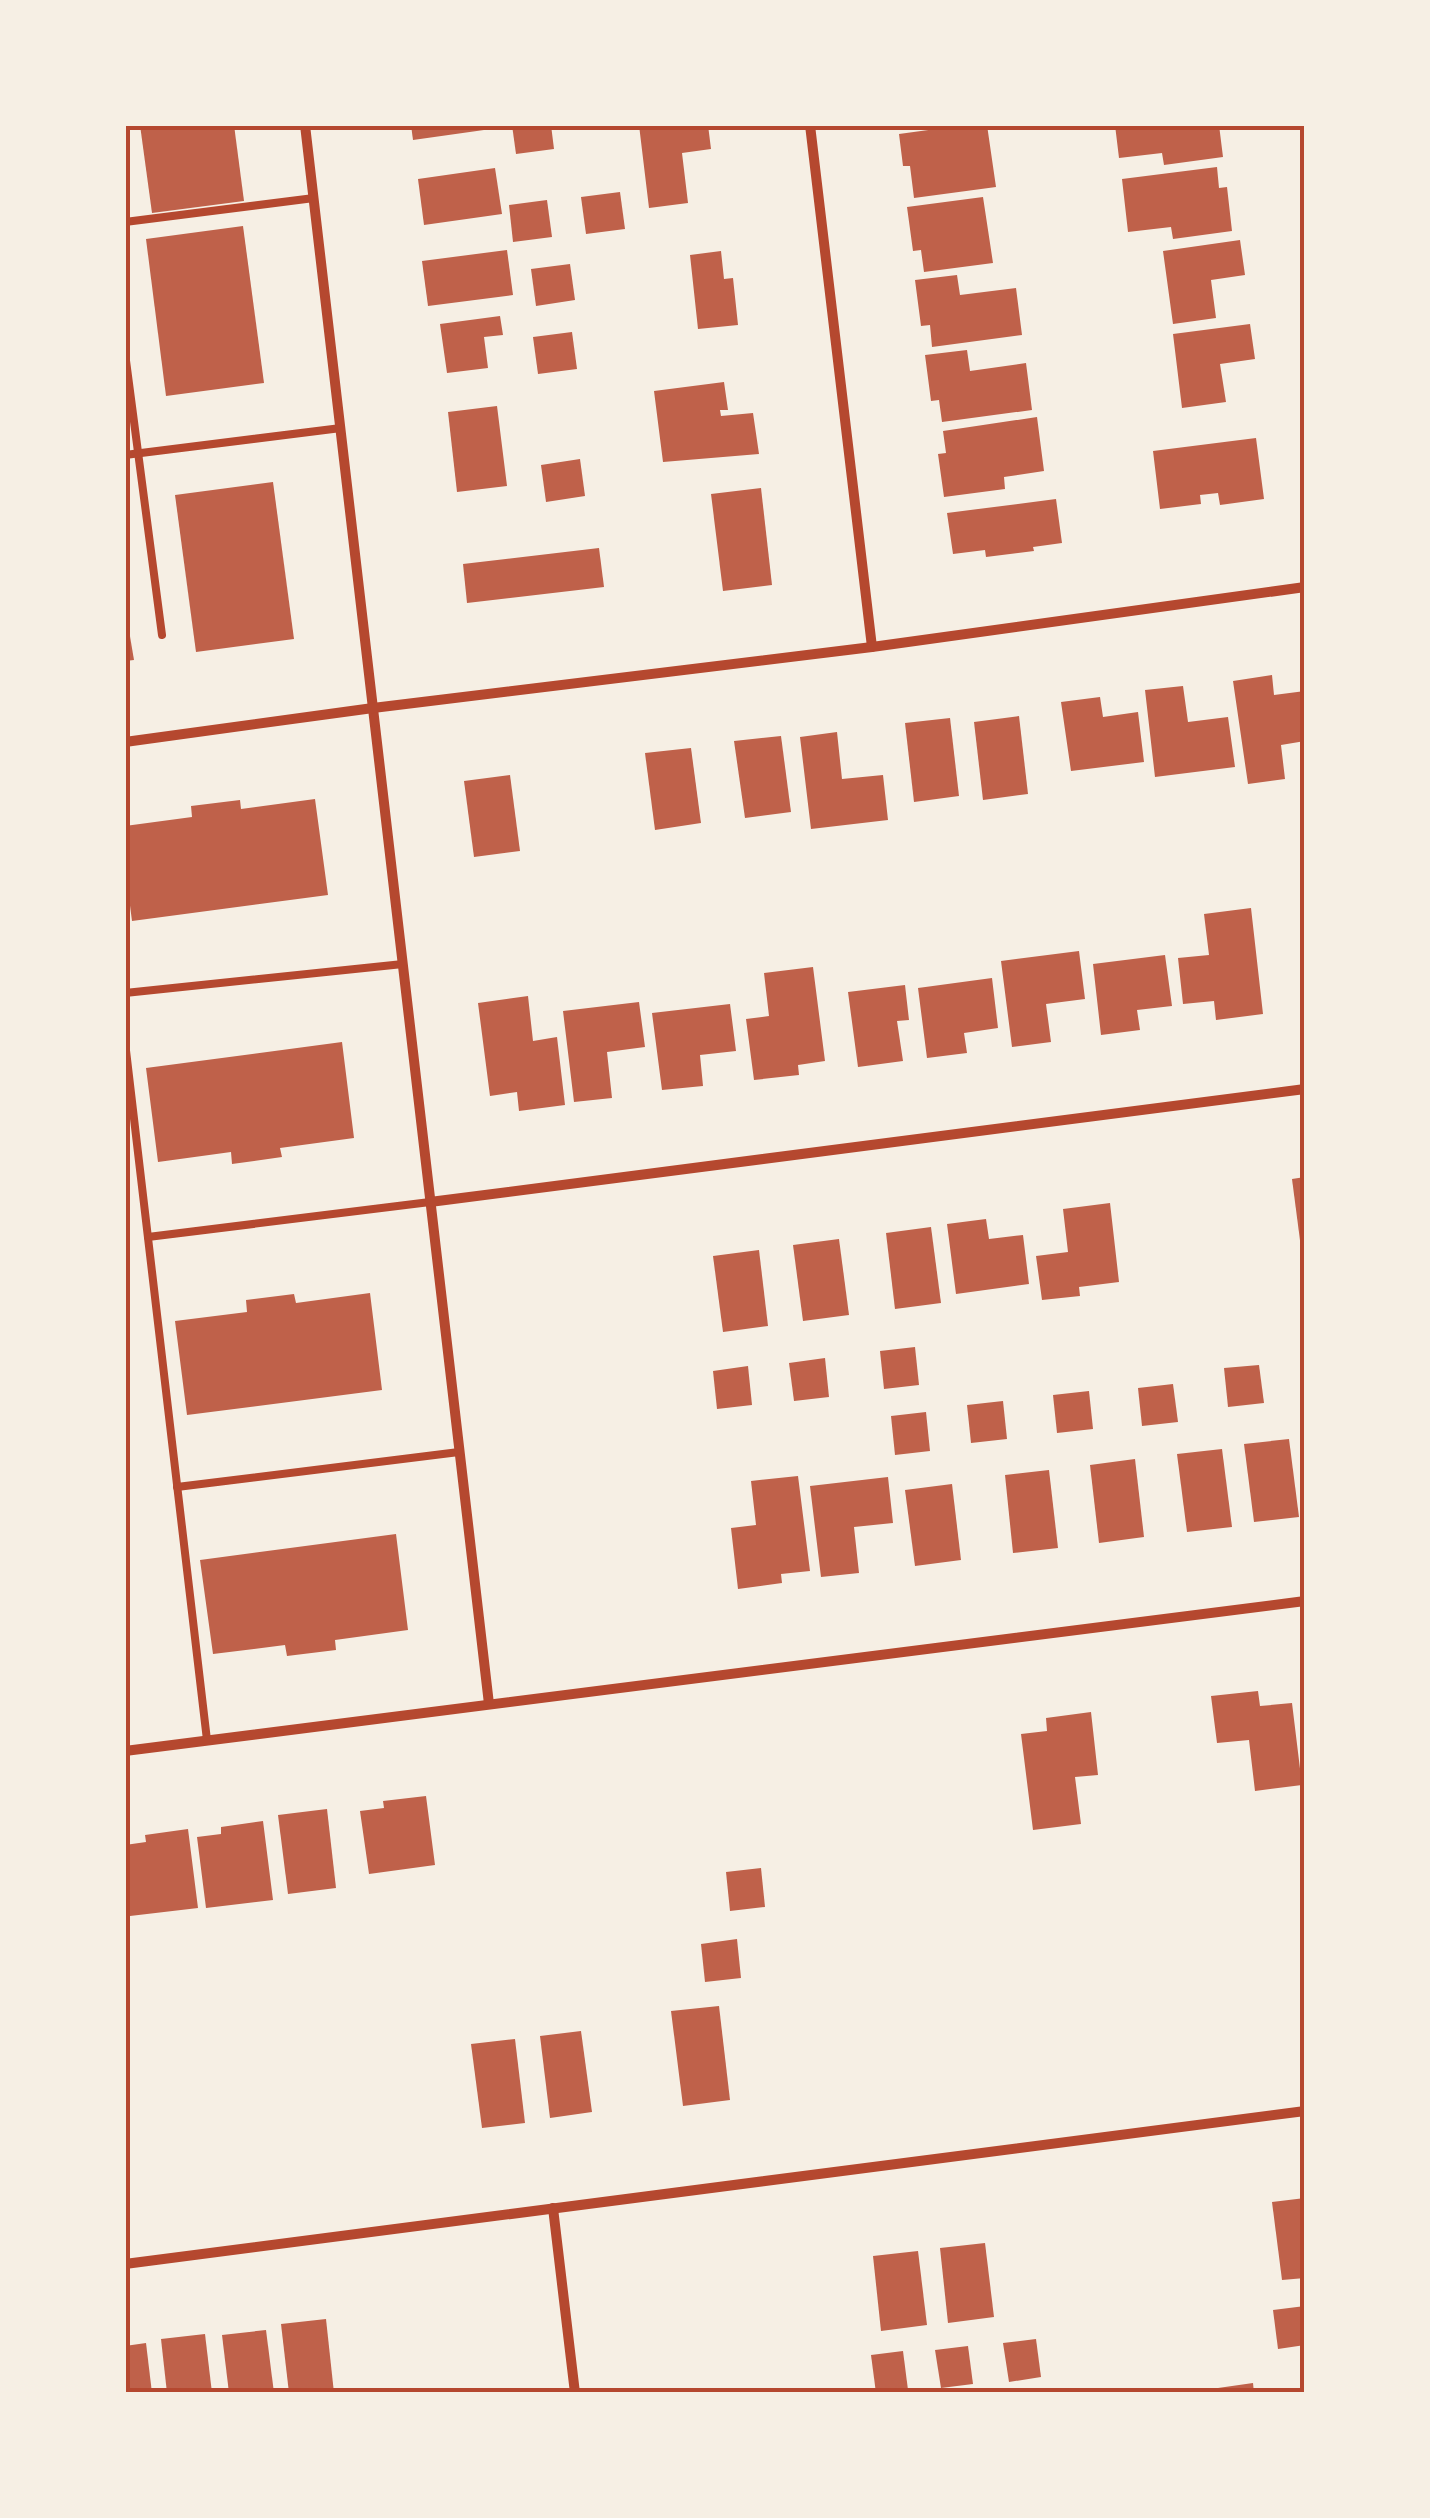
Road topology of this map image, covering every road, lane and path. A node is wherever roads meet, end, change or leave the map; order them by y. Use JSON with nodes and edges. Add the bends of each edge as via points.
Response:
{"nodes":[{"id":1,"x":306,"y":125,"type":"edge"},
{"id":2,"x":810,"y":125,"type":"edge"},
{"id":3,"x":314,"y":198,"type":"junction"},
{"id":4,"x":125,"y":222,"type":"edge"},
{"id":5,"x":125,"y":353,"type":"edge"},
{"id":6,"x":341,"y":428,"type":"junction"},
{"id":7,"x":137,"y":454,"type":"junction"},
{"id":8,"x":125,"y":455,"type":"edge"},
{"id":9,"x":1305,"y":587,"type":"edge"},
{"id":10,"x":162,"y":635,"type":"dead end"},
{"id":11,"x":872,"y":647,"type":"junction"},
{"id":12,"x":373,"y":708,"type":"junction"},
{"id":13,"x":125,"y":742,"type":"edge"},
{"id":14,"x":403,"y":964,"type":"junction"},
{"id":15,"x":125,"y":993,"type":"edge"},
{"id":16,"x":125,"y":1042,"type":"edge"},
{"id":17,"x":1305,"y":1089,"type":"edge"},
{"id":18,"x":430,"y":1202,"type":"junction"},
{"id":19,"x":148,"y":1237,"type":"junction"},
{"id":20,"x":460,"y":1452,"type":"junction"},
{"id":21,"x":177,"y":1486,"type":"junction"},
{"id":22,"x":1305,"y":1602,"type":"edge"},
{"id":23,"x":489,"y":1704,"type":"junction"},
{"id":24,"x":206,"y":1740,"type":"junction"},
{"id":25,"x":125,"y":1751,"type":"edge"},
{"id":26,"x":1305,"y":2110,"type":"edge"},
{"id":27,"x":553,"y":2208,"type":"junction"},
{"id":28,"x":125,"y":2264,"type":"edge"},
{"id":29,"x":575,"y":2393,"type":"edge"}],
"edges":[{"from":1,"to":3,"type":"street"},
{"from":2,"to":11,"type":"street"},
{"from":3,"to":4,"type":"lane"},
{"from":3,"to":6,"type":"street"},
{"from":5,"to":7,"type":"lane"},
{"from":6,"to":7,"type":"lane"},
{"from":6,"to":12,"type":"street"},
{"from":7,"to":8,"type":"lane"},
{"from":7,"to":10,"type":"lane"},
{"from":9,"to":11,"type":"street"},
{"from":11,"to":12,"type":"street"},
{"from":12,"to":13,"type":"street"},
{"from":12,"to":14,"type":"street"},
{"from":14,"to":15,"type":"lane"},
{"from":14,"to":18,"type":"street"},
{"from":16,"to":19,"type":"lane"},
{"from":17,"to":18,"type":"street"},
{"from":18,"to":19,"type":"lane"},
{"from":18,"to":20,"type":"street"},
{"from":19,"to":21,"type":"lane"},
{"from":20,"to":21,"type":"lane"},
{"from":20,"to":23,"type":"street"},
{"from":21,"to":24,"type":"lane"},
{"from":22,"to":23,"type":"street"},
{"from":23,"to":24,"type":"street"},
{"from":24,"to":25,"type":"street"},
{"from":26,"to":27,"type":"street"},
{"from":27,"to":28,"type":"street"},
{"from":27,"to":29,"type":"street"}]}
